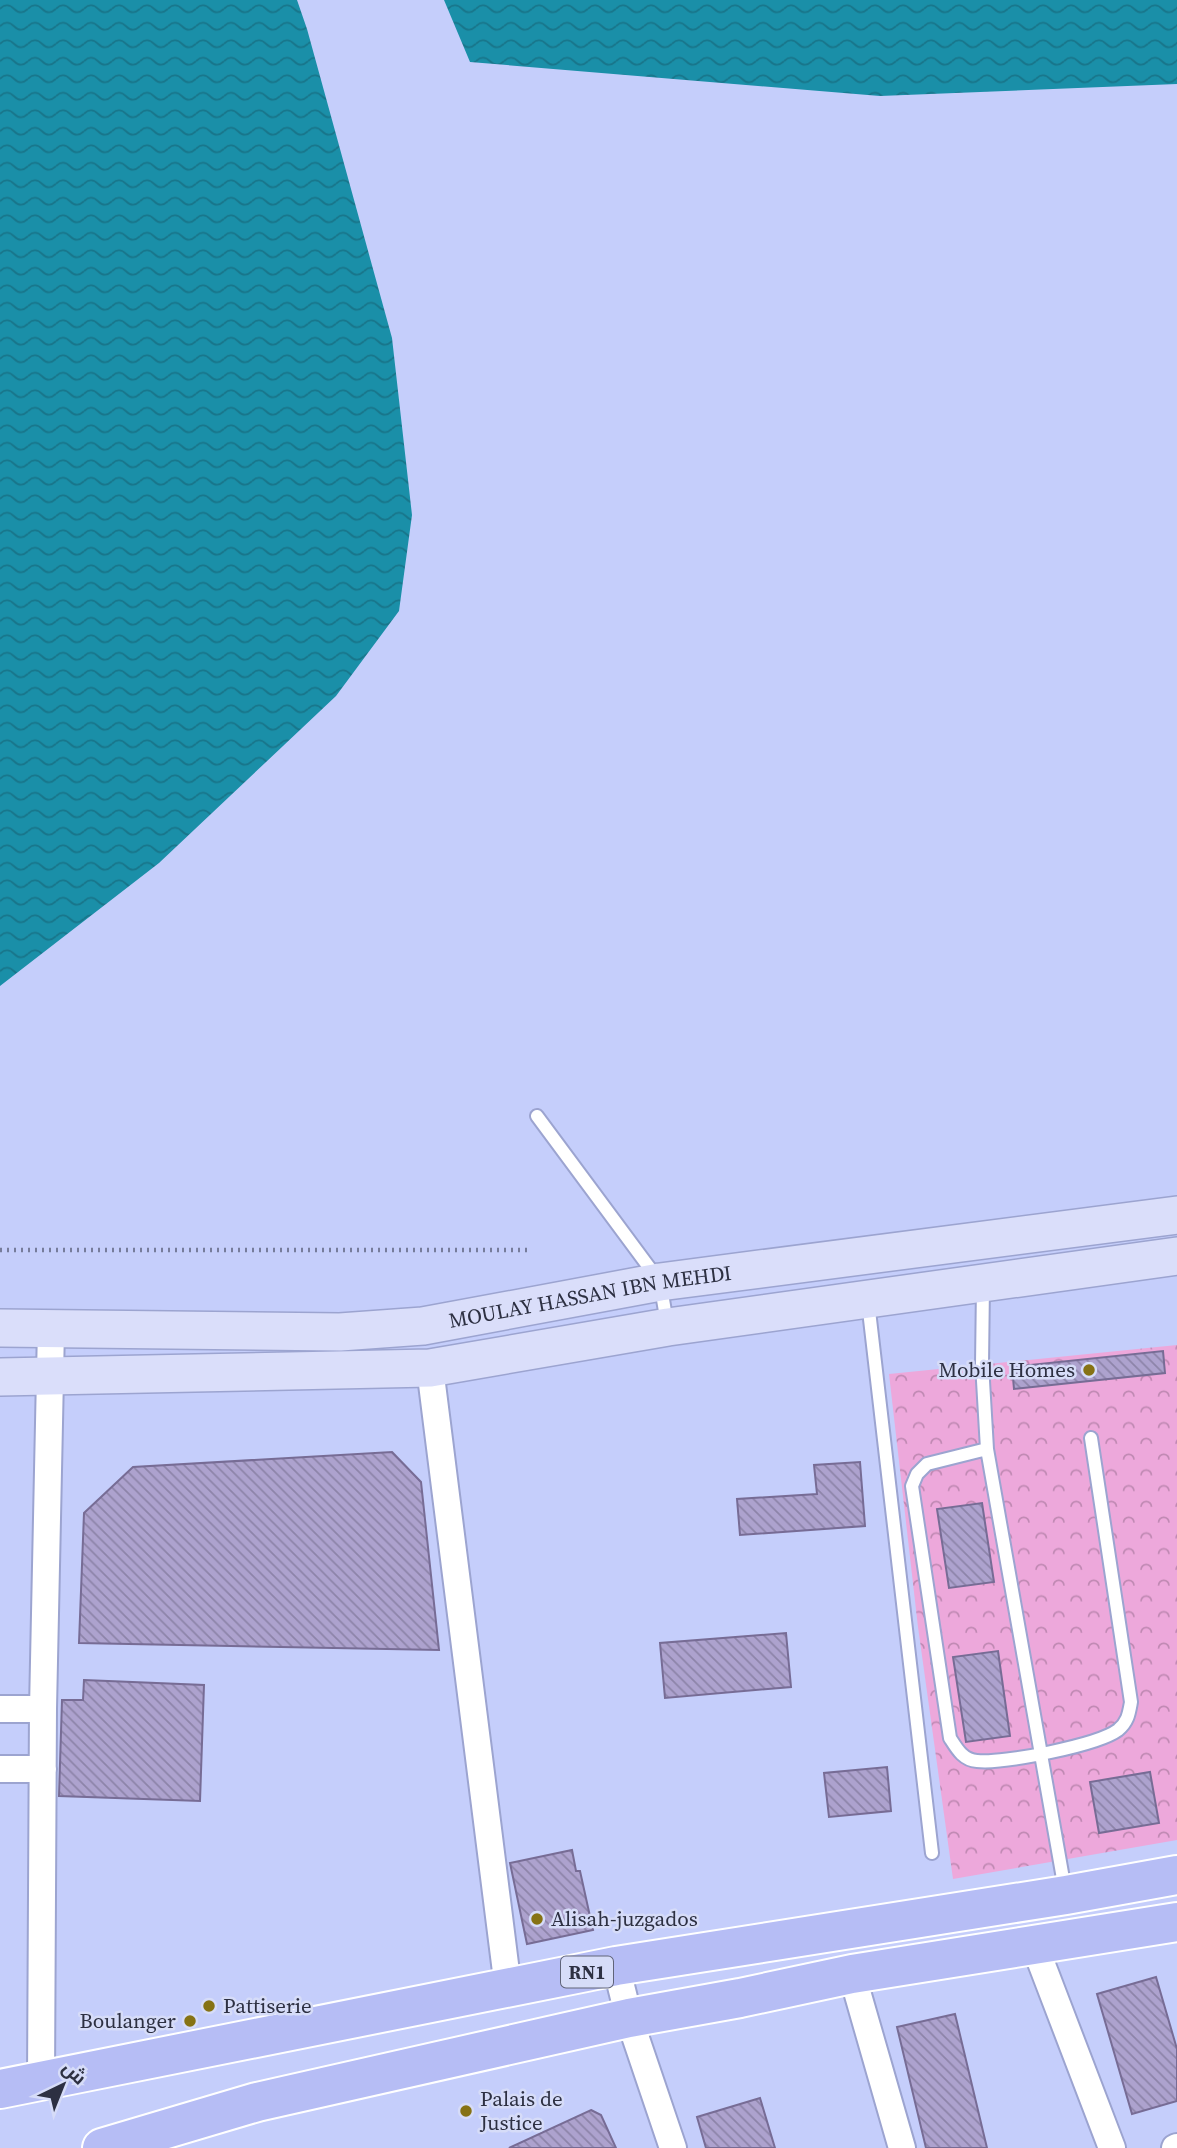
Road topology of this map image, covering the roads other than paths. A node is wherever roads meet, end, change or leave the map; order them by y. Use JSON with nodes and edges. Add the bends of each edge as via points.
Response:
{"nodes":[{"id":1,"x":537,"y":1116,"type":"dead end"},
{"id":2,"x":1177,"y":1215,"type":"edge"},
{"id":3,"x":1177,"y":1256,"type":"edge"},
{"id":4,"x":660,"y":1282,"type":"junction"},
{"id":5,"x":984,"y":1284,"type":"junction"},
{"id":6,"x":868,"y":1298,"type":"junction"},
{"id":7,"x":668,"y":1327,"type":"junction"},
{"id":8,"x":0,"y":1328,"type":"edge"},
{"id":9,"x":51,"y":1328,"type":"junction"},
{"id":10,"x":430,"y":1368,"type":"junction"},
{"id":11,"x":0,"y":1377,"type":"edge"},
{"id":12,"x":50,"y":1378,"type":"junction"},
{"id":13,"x":1091,"y":1438,"type":"dead end"},
{"id":14,"x":987,"y":1449,"type":"junction"},
{"id":15,"x":0,"y":1709,"type":"edge"},
{"id":16,"x":43,"y":1709,"type":"junction"},
{"id":17,"x":1040,"y":1754,"type":"junction"},
{"id":18,"x":0,"y":1769,"type":"edge"},
{"id":19,"x":43,"y":1769,"type":"junction"},
{"id":20,"x":932,"y":1853,"type":"dead end"},
{"id":21,"x":1177,"y":1875,"type":"edge"},
{"id":22,"x":1066,"y":1895,"type":"junction"},
{"id":23,"x":1177,"y":1922,"type":"edge"},
{"id":24,"x":1034,"y":1944,"type":"junction"},
{"id":25,"x":616,"y":1966,"type":"junction"},
{"id":26,"x":852,"y":1974,"type":"junction"},
{"id":27,"x":508,"y":1988,"type":"junction"},
{"id":28,"x":629,"y":2018,"type":"junction"},
{"id":29,"x":41,"y":2080,"type":"junction"},
{"id":30,"x":0,"y":2089,"type":"edge"},
{"id":31,"x":102,"y":2148,"type":"edge"},
{"id":32,"x":673,"y":2148,"type":"edge"},
{"id":33,"x":902,"y":2148,"type":"edge"},
{"id":34,"x":1112,"y":2148,"type":"edge"}],
"edges":[{"from":1,"to":4,"type":"lane"},
{"from":2,"to":4,"type":"street","name":"MOULAY HASSAN IBN MEHDI"},
{"from":3,"to":5,"type":"street","name":"MOULAY HASSAN IBN MEHDI"},
{"from":4,"to":7,"type":"lane"},
{"from":4,"to":9,"type":"street","name":"MOULAY HASSAN IBN MEHDI","via":[[424,1326],[340,1332]]},
{"from":5,"to":6,"type":"street","name":"MOULAY HASSAN IBN MEHDI"},
{"from":5,"to":14,"type":"lane"},
{"from":6,"to":7,"type":"street","name":"MOULAY HASSAN IBN MEHDI"},
{"from":6,"to":20,"type":"lane"},
{"from":7,"to":10,"type":"street","name":"MOULAY HASSAN IBN MEHDI"},
{"from":8,"to":9,"type":"street","name":"MOULAY HASSAN IBN MEHDI"},
{"from":9,"to":12,"type":"street"},
{"from":10,"to":12,"type":"street","name":"MOULAY HASSAN IBN MEHDI"},
{"from":10,"to":27,"type":"street"},
{"from":11,"to":12,"type":"street","name":"MOULAY HASSAN IBN MEHDI"},
{"from":12,"to":16,"type":"street"},
{"from":13,"to":17,"type":"lane","via":[[1131,1702],[1129,1717],[1106,1737]]},
{"from":14,"to":17,"type":"lane"},
{"from":14,"to":17,"type":"lane","via":[[928,1464],[912,1486],[950,1738],[960,1755],[976,1761]]},
{"from":15,"to":16,"type":"street"},
{"from":16,"to":19,"type":"street"},
{"from":17,"to":22,"type":"lane"},
{"from":18,"to":19,"type":"street"},
{"from":19,"to":29,"type":"street"},
{"from":21,"to":22,"type":"main road","number":"RN1"},
{"from":22,"to":25,"type":"main road","number":"RN1"},
{"from":23,"to":24,"type":"main road"},
{"from":24,"to":26,"type":"main road"},
{"from":24,"to":34,"type":"street"},
{"from":25,"to":27,"type":"main road","number":"RN1"},
{"from":25,"to":28,"type":"street"},
{"from":26,"to":28,"type":"main road"},
{"from":26,"to":33,"type":"street"},
{"from":27,"to":29,"type":"main road","number":"RN1"},
{"from":28,"to":31,"type":"main road","via":[[257,2102]]},
{"from":28,"to":32,"type":"street"},
{"from":29,"to":30,"type":"main road","number":"RN1"}]}
